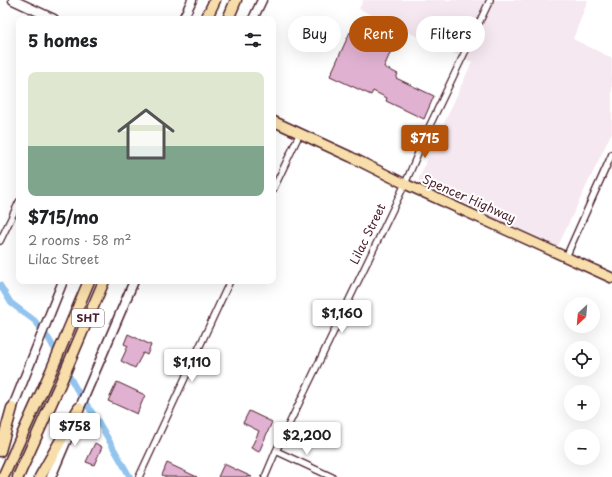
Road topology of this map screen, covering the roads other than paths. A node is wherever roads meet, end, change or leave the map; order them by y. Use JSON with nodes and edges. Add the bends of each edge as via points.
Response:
{"nodes":[{"id":1,"x":14,"y":0,"type":"edge"},
{"id":2,"x":192,"y":0,"type":"edge"},
{"id":3,"x":215,"y":0,"type":"edge"},
{"id":4,"x":236,"y":0,"type":"edge"},
{"id":5,"x":262,"y":0,"type":"edge"},
{"id":6,"x":490,"y":0,"type":"edge"},
{"id":7,"x":48,"y":16,"type":"edge"},
{"id":8,"x":184,"y":16,"type":"edge"},
{"id":9,"x":207,"y":16,"type":"edge"},
{"id":10,"x":229,"y":16,"type":"edge"},
{"id":11,"x":254,"y":16,"type":"edge"},
{"id":12,"x":276,"y":122,"type":"edge"},
{"id":13,"x":300,"y":133,"type":"junction"},
{"id":14,"x":612,"y":154,"type":"edge"},
{"id":15,"x":276,"y":184,"type":"edge"},
{"id":16,"x":405,"y":184,"type":"junction"},
{"id":17,"x":16,"y":208,"type":"edge"},
{"id":18,"x":0,"y":241,"type":"edge"},
{"id":19,"x":566,"y":257,"type":"junction"},
{"id":20,"x":612,"y":278,"type":"edge"},
{"id":21,"x":62,"y":284,"type":"edge"},
{"id":22,"x":88,"y":284,"type":"edge"},
{"id":23,"x":103,"y":284,"type":"edge"},
{"id":24,"x":133,"y":284,"type":"edge"},
{"id":25,"x":229,"y":284,"type":"edge"},
{"id":26,"x":12,"y":408,"type":"junction"},
{"id":27,"x":79,"y":408,"type":"junction"},
{"id":28,"x":0,"y":435,"type":"edge"},
{"id":29,"x":0,"y":451,"type":"edge"},
{"id":30,"x":276,"y":451,"type":"junction"},
{"id":31,"x":4,"y":477,"type":"edge"},
{"id":32,"x":18,"y":477,"type":"edge"},
{"id":33,"x":40,"y":477,"type":"edge"},
{"id":34,"x":51,"y":477,"type":"edge"},
{"id":35,"x":139,"y":477,"type":"edge"},
{"id":36,"x":264,"y":477,"type":"edge"},
{"id":37,"x":332,"y":477,"type":"edge"}],
"edges":[{"from":1,"to":7,"type":"main road"},
{"from":2,"to":8,"type":"main road"},
{"from":3,"to":9,"type":"highway"},
{"from":4,"to":10,"type":"highway"},
{"from":5,"to":11,"type":"main road"},
{"from":6,"to":16,"type":"street","name":"Lilac Street","via":[[429,127]]},
{"from":12,"to":13,"type":"main road","name":"Spencer Highway"},
{"from":13,"to":15,"type":"street"},
{"from":13,"to":16,"type":"main road","name":"Spencer Highway"},
{"from":14,"to":19,"type":"street"},
{"from":16,"to":19,"type":"main road","name":"Spencer Highway"},
{"from":16,"to":30,"type":"street","name":"Lilac Street"},
{"from":17,"to":18,"type":"street"},
{"from":19,"to":20,"type":"main road","name":"Spencer Highway"},
{"from":21,"to":26,"type":"main road"},
{"from":22,"to":31,"type":"highway","number":"SHT"},
{"from":23,"to":32,"type":"highway","number":"SHT"},
{"from":24,"to":27,"type":"main road"},
{"from":25,"to":35,"type":"street"},
{"from":26,"to":28,"type":"main road"},
{"from":26,"to":29,"type":"highway"},
{"from":27,"to":33,"type":"highway"},
{"from":27,"to":34,"type":"main road"},
{"from":30,"to":36,"type":"street","name":"Lilac Street"},
{"from":30,"to":37,"type":"street"}]}
